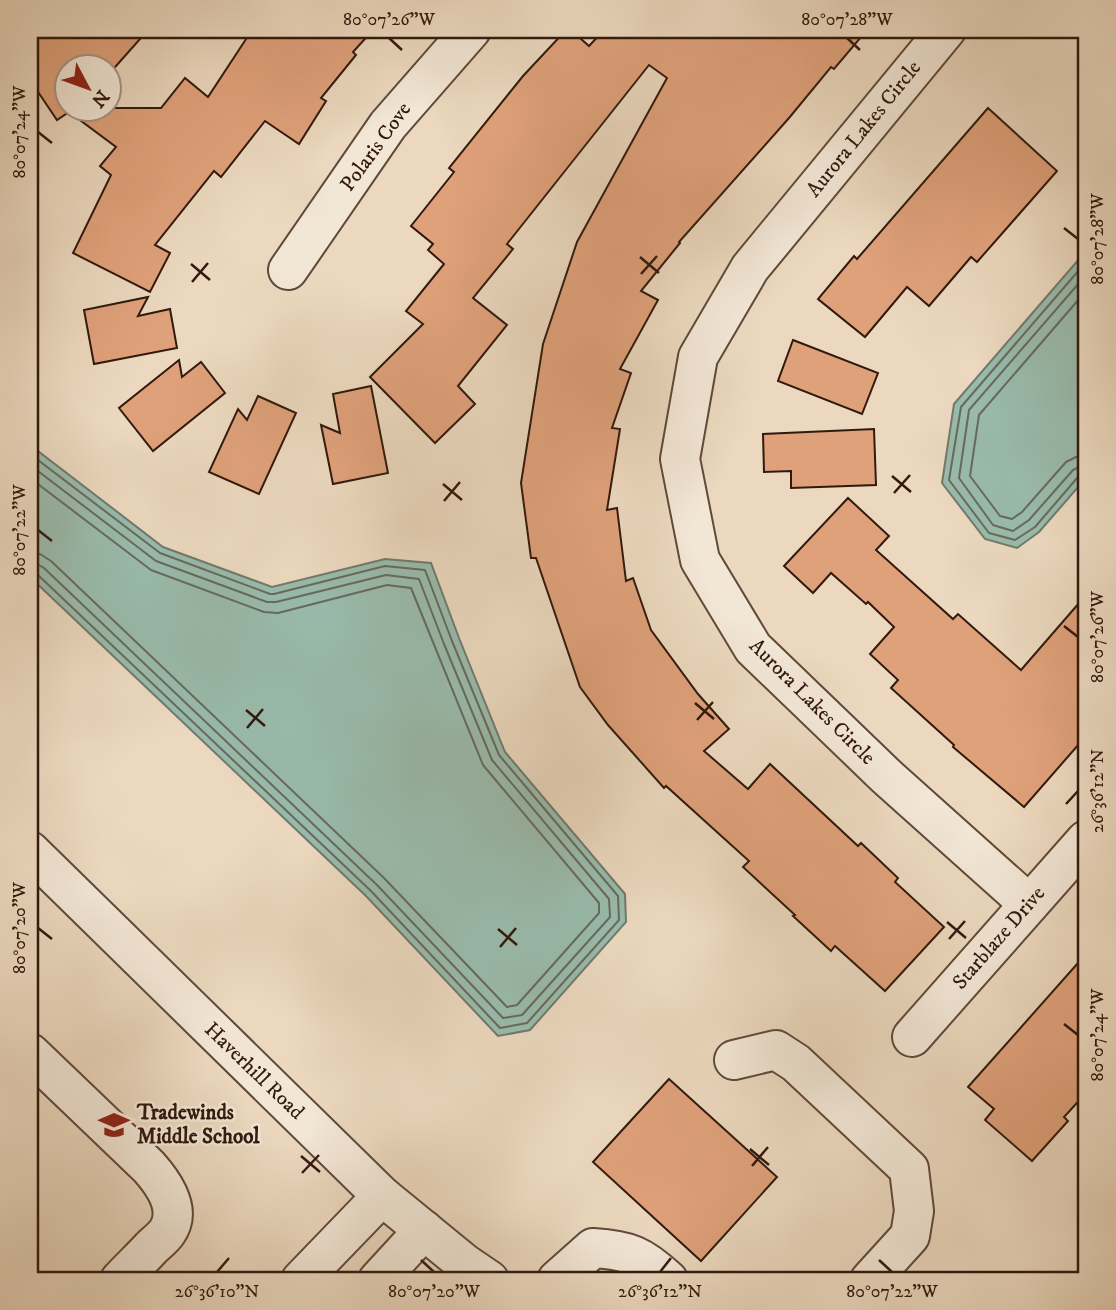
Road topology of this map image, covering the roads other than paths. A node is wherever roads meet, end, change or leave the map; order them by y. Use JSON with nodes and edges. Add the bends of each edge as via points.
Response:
{"nodes":[{"id":1,"x":471,"y":30,"type":"edge"},
{"id":2,"x":946,"y":30,"type":"edge"},
{"id":3,"x":288,"y":271,"type":"dead end"},
{"id":4,"x":1086,"y":840,"type":"edge"},
{"id":5,"x":30,"y":850,"type":"edge"},
{"id":6,"x":1029,"y":904,"type":"junction"},
{"id":7,"x":912,"y":1037,"type":"dead end"},
{"id":8,"x":30,"y":1053,"type":"edge"},
{"id":9,"x":734,"y":1059,"type":"dead end"},
{"id":10,"x":382,"y":1196,"type":"junction"},
{"id":11,"x":424,"y":1230,"type":"junction"},
{"id":12,"x":120,"y":1280,"type":"edge"},
{"id":13,"x":301,"y":1280,"type":"edge"},
{"id":14,"x":378,"y":1280,"type":"edge"},
{"id":15,"x":489,"y":1280,"type":"edge"},
{"id":16,"x":557,"y":1280,"type":"edge"},
{"id":17,"x":668,"y":1280,"type":"edge"},
{"id":18,"x":870,"y":1280,"type":"edge"}],
"edges":[{"from":1,"to":3,"type":"street","name":"Polaris Cove","via":[[388,125]]},
{"from":2,"to":6,"type":"street","name":"Aurora Lakes Circle","via":[[750,268],[698,357],[680,458],[700,560],[753,648]]},
{"from":4,"to":6,"type":"street","name":"Starblaze Drive"},
{"from":5,"to":10,"type":"street","name":"Haverhill Road"},
{"from":6,"to":7,"type":"street","name":"Starblaze Drive"},
{"from":8,"to":12,"type":"street","via":[[149,1167],[167,1192],[172,1220],[167,1232]]},
{"from":9,"to":18,"type":"street","via":[[776,1049],[909,1169],[914,1211],[909,1236]]},
{"from":10,"to":11,"type":"street","name":"Haverhill Road"},
{"from":10,"to":13,"type":"street"},
{"from":11,"to":14,"type":"street"},
{"from":11,"to":15,"type":"street","name":"Haverhill Road"},
{"from":16,"to":17,"type":"street","via":[[593,1248],[619,1249],[650,1263]]}]}
